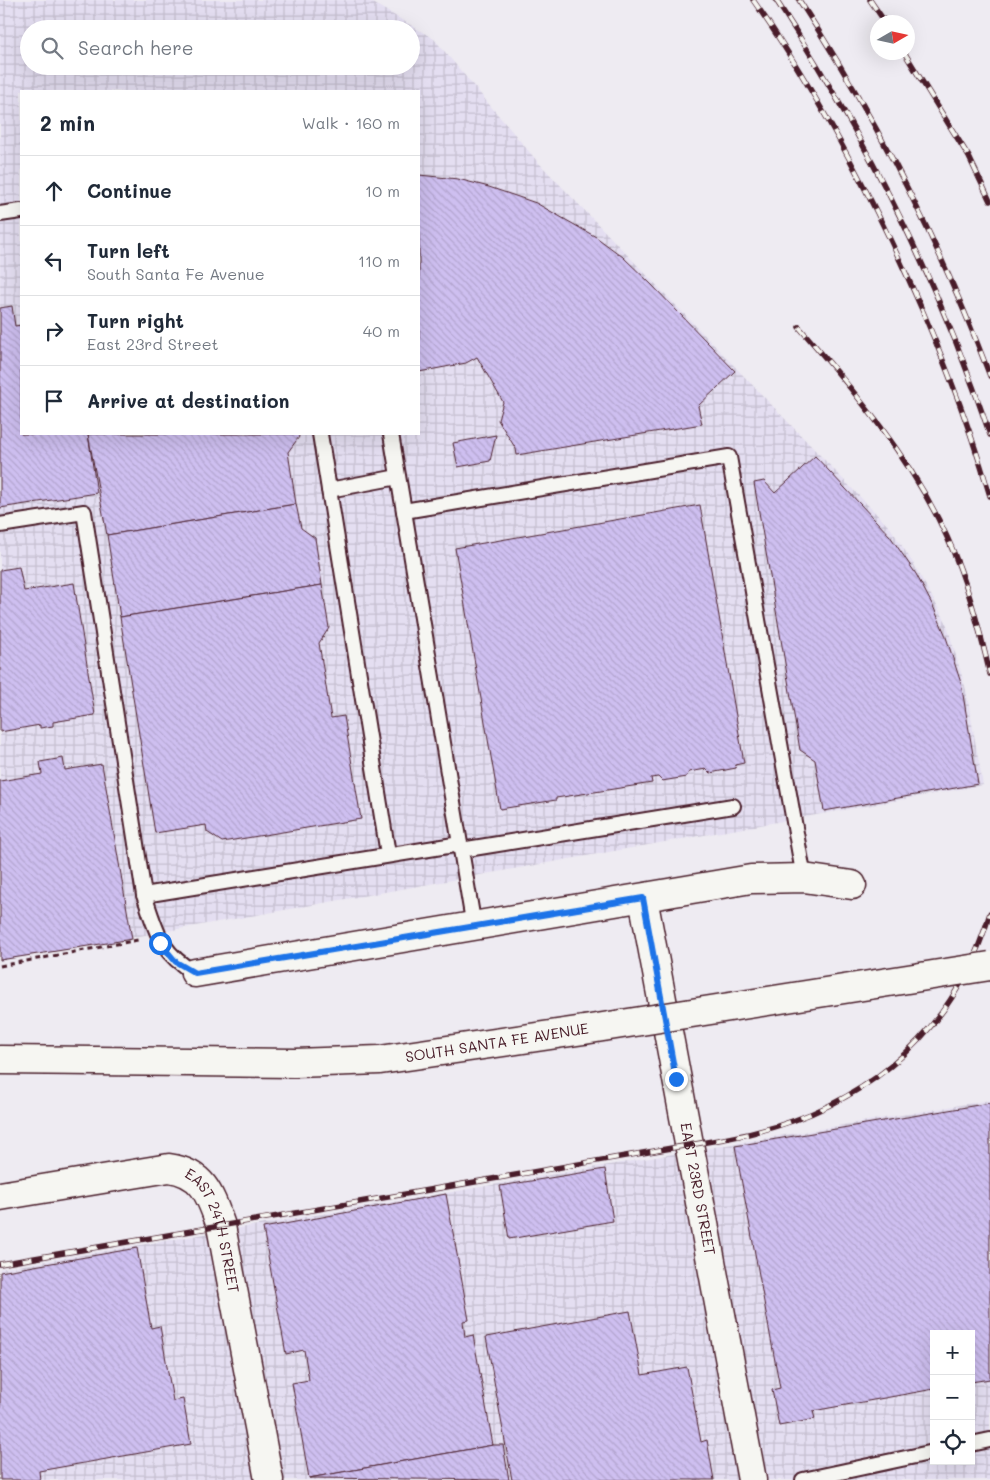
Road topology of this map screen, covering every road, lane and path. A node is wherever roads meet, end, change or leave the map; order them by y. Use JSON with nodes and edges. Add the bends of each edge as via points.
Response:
{"nodes":[{"id":1,"x":20,"y":211,"type":"edge"},
{"id":2,"x":0,"y":214,"type":"edge"},
{"id":3,"x":320,"y":435,"type":"edge"},
{"id":4,"x":391,"y":435,"type":"edge"},
{"id":5,"x":398,"y":477,"type":"junction"},
{"id":6,"x":329,"y":490,"type":"junction"},
{"id":7,"x":404,"y":511,"type":"junction"},
{"id":8,"x":0,"y":525,"type":"edge"},
{"id":9,"x":733,"y":806,"type":"dead end"},
{"id":10,"x":461,"y":847,"type":"junction"},
{"id":11,"x":388,"y":854,"type":"junction"},
{"id":12,"x":804,"y":878,"type":"junction"},
{"id":13,"x":852,"y":885,"type":"dead end"},
{"id":14,"x":144,"y":895,"type":"junction"},
{"id":15,"x":643,"y":898,"type":"junction"},
{"id":16,"x":474,"y":927,"type":"junction"},
{"id":17,"x":158,"y":936,"type":"junction"},
{"id":18,"x":0,"y":966,"type":"edge"},
{"id":19,"x":990,"y":966,"type":"edge"},
{"id":20,"x":195,"y":973,"type":"joint"},
{"id":21,"x":0,"y":1060,"type":"edge"},
{"id":22,"x":0,"y":1196,"type":"edge"},
{"id":23,"x":990,"y":1440,"type":"edge"},
{"id":24,"x":975,"y":1443,"type":"edge"},
{"id":25,"x":930,"y":1453,"type":"edge"},
{"id":26,"x":269,"y":1480,"type":"edge"},
{"id":27,"x":752,"y":1480,"type":"edge"},
{"id":28,"x":803,"y":1480,"type":"edge"}],
"edges":[{"from":1,"to":2,"type":"lane"},
{"from":3,"to":6,"type":"lane"},
{"from":4,"to":5,"type":"lane"},
{"from":5,"to":6,"type":"lane"},
{"from":5,"to":7,"type":"lane"},
{"from":6,"to":11,"type":"lane"},
{"from":7,"to":10,"type":"lane"},
{"from":7,"to":12,"type":"lane","via":[[729,457]]},
{"from":8,"to":14,"type":"lane","via":[[84,512]]},
{"from":9,"to":10,"type":"lane"},
{"from":10,"to":11,"type":"lane"},
{"from":10,"to":16,"type":"lane"},
{"from":11,"to":14,"type":"lane"},
{"from":12,"to":13,"type":"street"},
{"from":12,"to":15,"type":"street","via":[[750,879]]},
{"from":14,"to":17,"type":"lane"},
{"from":15,"to":16,"type":"street"},
{"from":15,"to":27,"type":"street","name":"EAST 23RD STREET"},
{"from":16,"to":20,"type":"street"},
{"from":17,"to":18,"type":"path"},
{"from":17,"to":20,"type":"lane","via":[[176,962]]},
{"from":19,"to":21,"type":"street","name":"SOUTH SANTA FE AVENUE","bridge":true,"via":[[380,1060],[295,1063]]},
{"from":22,"to":26,"type":"street","name":"EAST 24TH STREET","via":[[169,1168],[196,1177],[210,1195],[221,1226]]},
{"from":23,"to":24,"type":"lane"},
{"from":25,"to":28,"type":"lane"}]}
